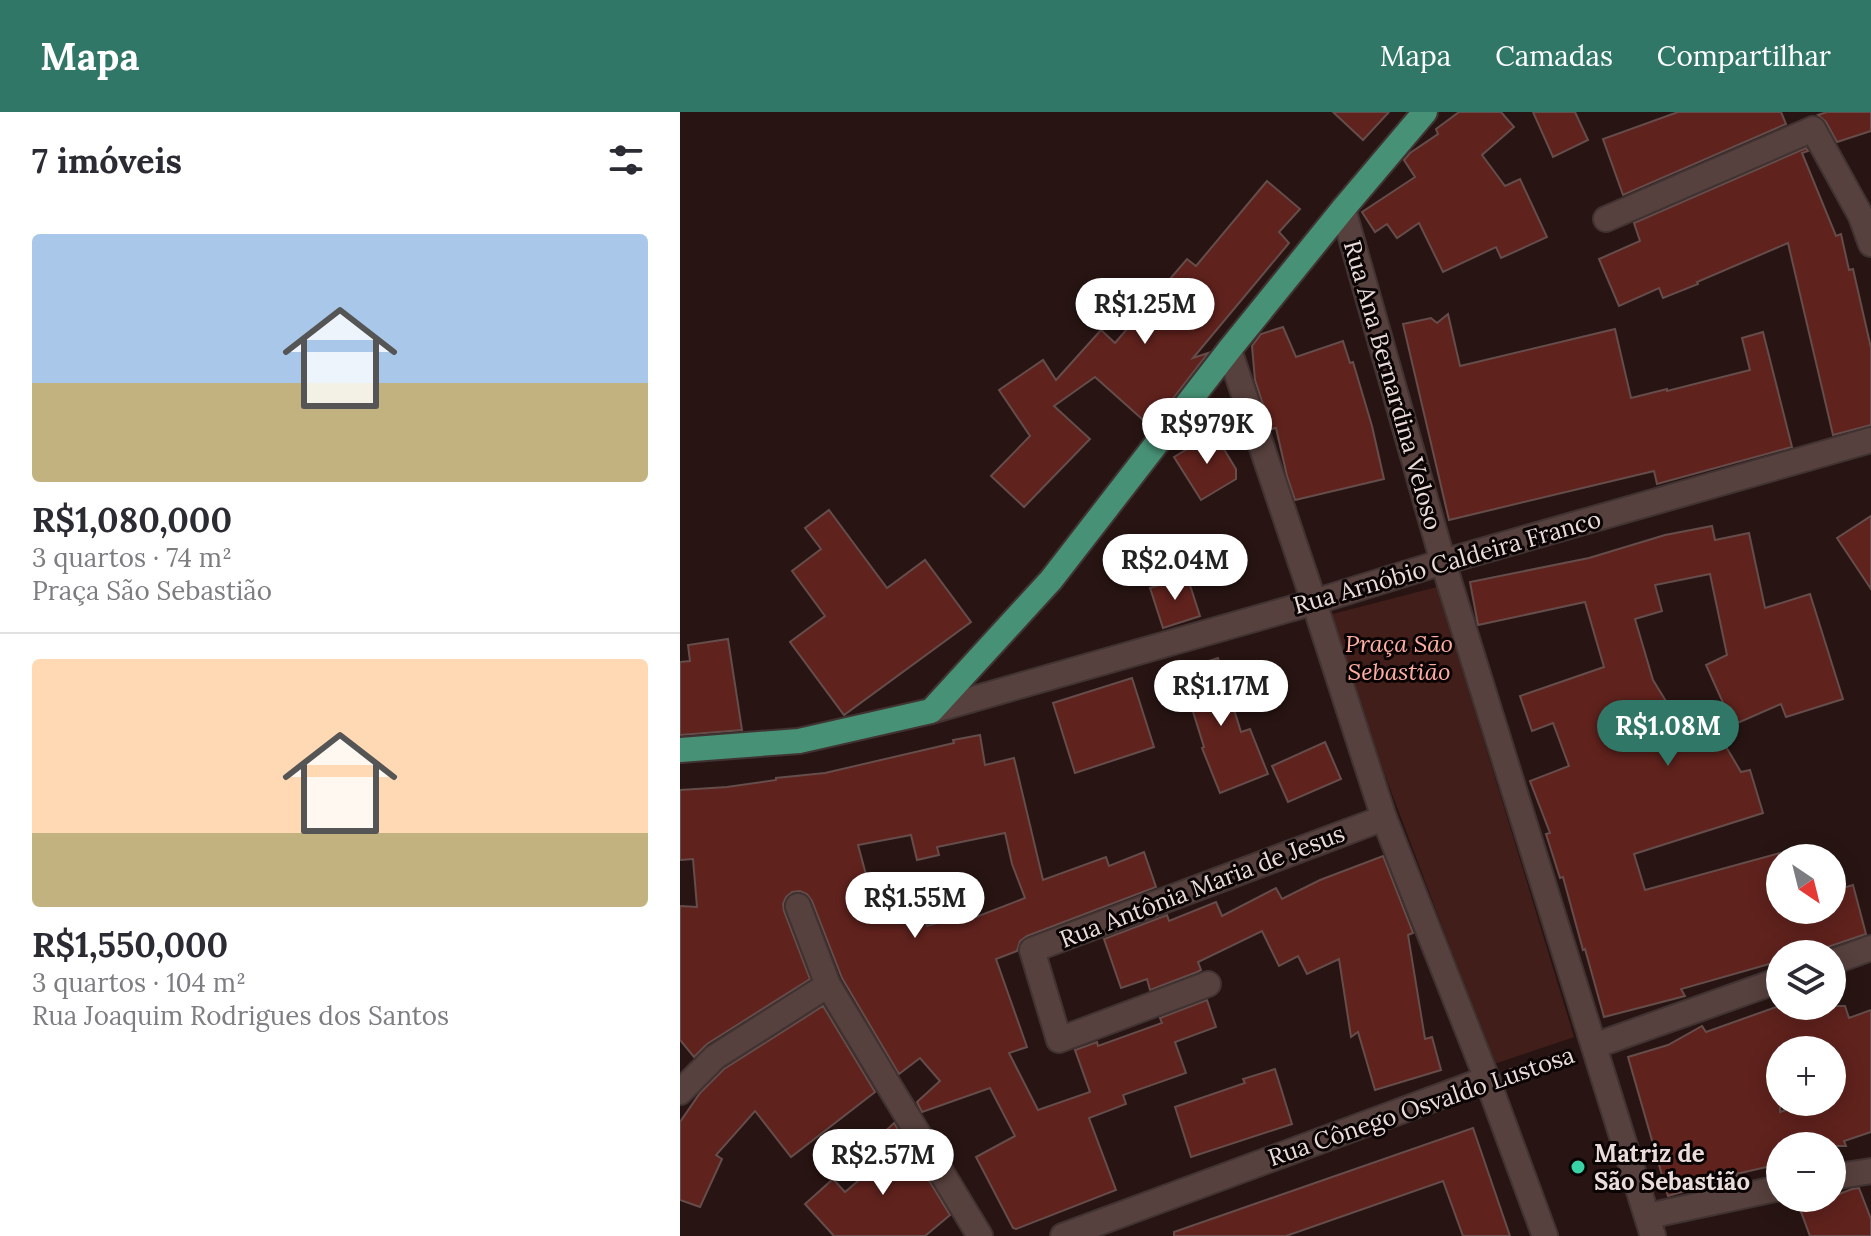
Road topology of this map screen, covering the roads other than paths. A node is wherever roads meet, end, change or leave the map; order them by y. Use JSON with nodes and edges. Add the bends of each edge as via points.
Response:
{"nodes":[{"id":1,"x":1425,"y":112,"type":"edge"},
{"id":2,"x":1343,"y":209,"type":"junction"},
{"id":3,"x":1606,"y":219,"type":"dead end"},
{"id":4,"x":1871,"y":244,"type":"edge"},
{"id":5,"x":1229,"y":350,"type":"junction"},
{"id":6,"x":1871,"y":440,"type":"edge"},
{"id":7,"x":1443,"y":562,"type":"junction"},
{"id":8,"x":1314,"y":602,"type":"junction"},
{"id":9,"x":931,"y":711,"type":"junction"},
{"id":10,"x":680,"y":750,"type":"edge"},
{"id":11,"x":1384,"y":818,"type":"junction"},
{"id":12,"x":798,"y":906,"type":"dead end"},
{"id":13,"x":1871,"y":948,"type":"edge"},
{"id":14,"x":1846,"y":957,"type":"edge"},
{"id":15,"x":1208,"y":984,"type":"dead end"},
{"id":16,"x":828,"y":985,"type":"junction"},
{"id":17,"x":1766,"y":985,"type":"edge"},
{"id":18,"x":1594,"y":1046,"type":"junction"},
{"id":19,"x":1487,"y":1079,"type":"junction"},
{"id":20,"x":680,"y":1092,"type":"edge"},
{"id":21,"x":1871,"y":1171,"type":"edge"},
{"id":22,"x":1846,"y":1175,"type":"edge"},
{"id":23,"x":1766,"y":1192,"type":"edge"},
{"id":24,"x":1650,"y":1226,"type":"edge"},
{"id":25,"x":980,"y":1236,"type":"edge"},
{"id":26,"x":1063,"y":1236,"type":"edge"},
{"id":27,"x":1545,"y":1236,"type":"edge"}],
"edges":[{"from":1,"to":2,"type":"main road"},
{"from":2,"to":5,"type":"main road"},
{"from":2,"to":7,"type":"street","name":"Rua Ana Bernardina Veloso"},
{"from":3,"to":4,"type":"street","via":[[1813,129]]},
{"from":5,"to":8,"type":"street"},
{"from":5,"to":9,"type":"main road","via":[[1051,580]]},
{"from":6,"to":7,"type":"street","name":"Rua Arnóbio Caldeira Franco"},
{"from":7,"to":8,"type":"street","name":"Rua Arnóbio Caldeira Franco"},
{"from":7,"to":18,"type":"street"},
{"from":8,"to":9,"type":"street","name":"Rua Arnóbio Caldeira Franco"},
{"from":8,"to":11,"type":"street"},
{"from":9,"to":10,"type":"main road","via":[[799,741]]},
{"from":11,"to":15,"type":"street","name":"Rua Antônia Maria de Jesus","via":[[1032,950],[1059,1040]]},
{"from":11,"to":19,"type":"street"},
{"from":12,"to":16,"type":"street"},
{"from":13,"to":14,"type":"street"},
{"from":16,"to":20,"type":"street","via":[[715,1057]]},
{"from":16,"to":25,"type":"street"},
{"from":17,"to":18,"type":"street","name":"Rua Cônego Osvaldo Lustosa"},
{"from":18,"to":24,"type":"street"},
{"from":19,"to":26,"type":"street","name":"Rua Cônego Osvaldo Lustosa"},
{"from":19,"to":27,"type":"street"},
{"from":21,"to":22,"type":"street"},
{"from":23,"to":24,"type":"street"}]}
